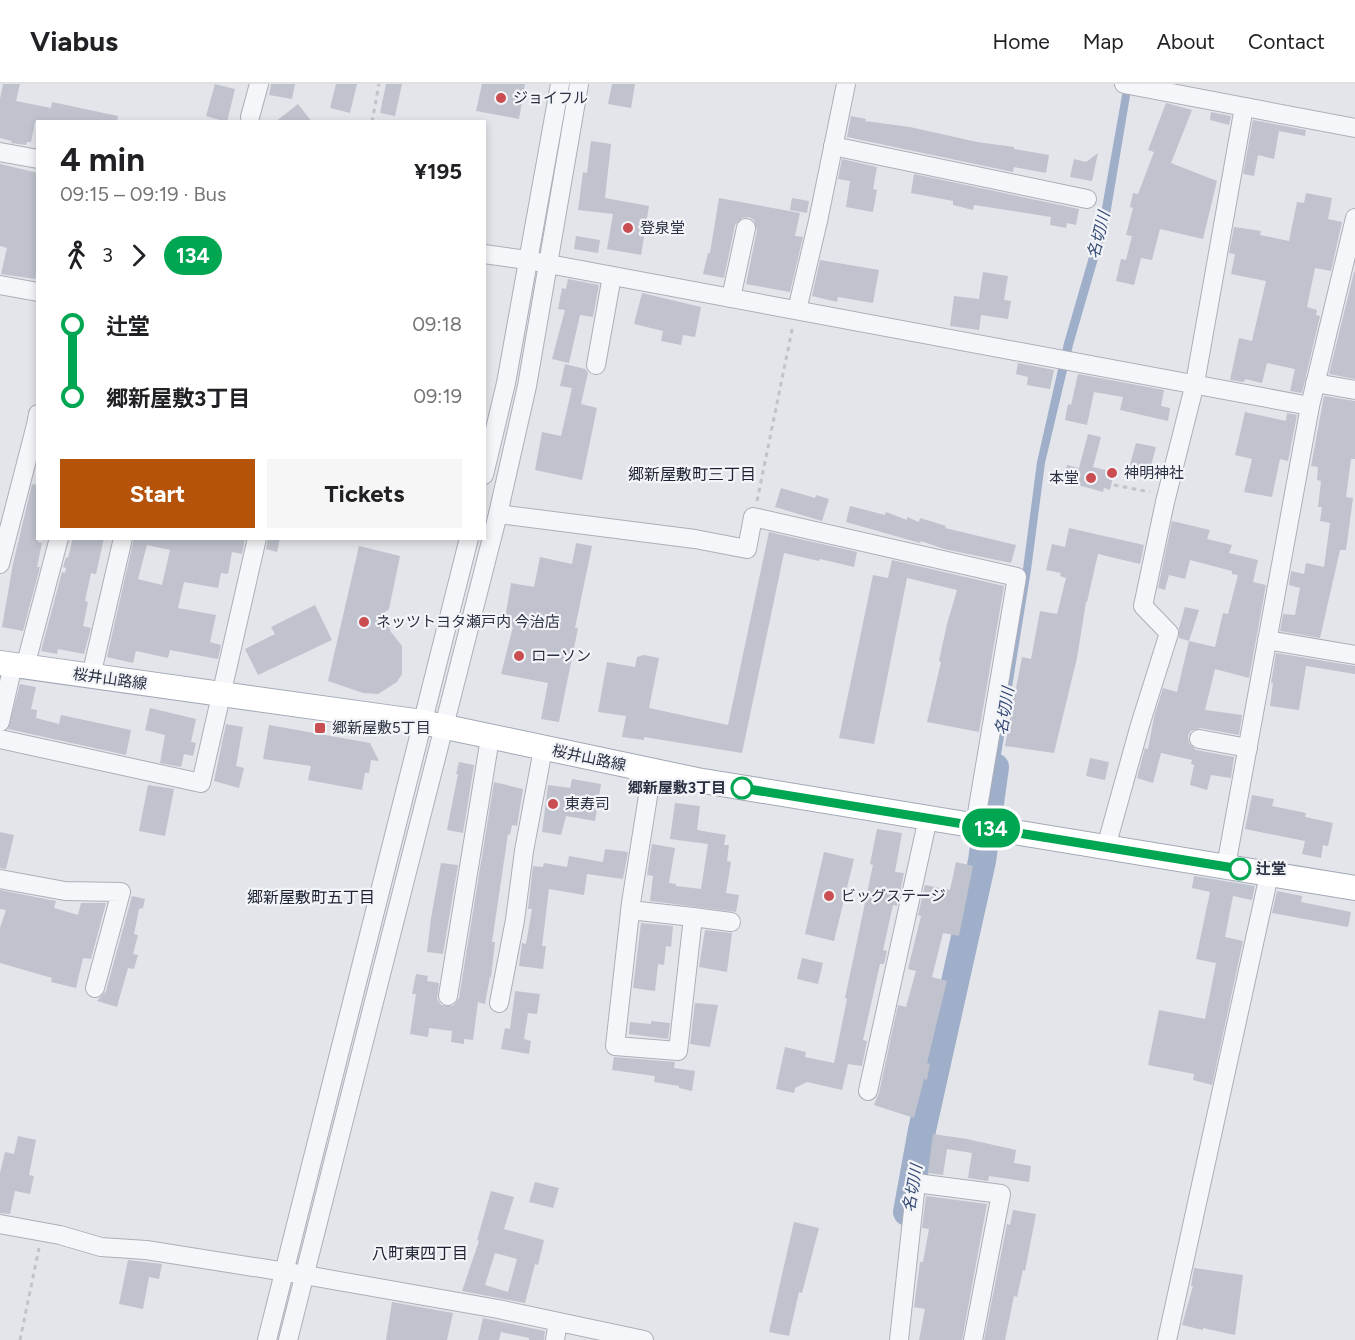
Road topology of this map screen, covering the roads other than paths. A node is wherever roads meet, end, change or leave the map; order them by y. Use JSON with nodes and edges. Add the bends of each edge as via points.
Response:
{"nodes":[{"id":1,"x":259,"y":84,"type":"edge"},
{"id":2,"x":560,"y":84,"type":"edge"},
{"id":3,"x":579,"y":84,"type":"edge"},
{"id":4,"x":846,"y":84,"type":"edge"},
{"id":5,"x":1124,"y":84,"type":"edge"},
{"id":6,"x":1244,"y":107,"type":"junction"},
{"id":7,"x":250,"y":117,"type":"dead end"},
{"id":8,"x":1355,"y":128,"type":"edge"},
{"id":9,"x":833,"y":146,"type":"junction"},
{"id":10,"x":0,"y":152,"type":"edge"},
{"id":11,"x":36,"y":159,"type":"edge"},
{"id":12,"x":1087,"y":199,"type":"dead end"},
{"id":13,"x":1355,"y":218,"type":"edge"},
{"id":14,"x":746,"y":228,"type":"dead end"},
{"id":15,"x":486,"y":254,"type":"edge"},
{"id":16,"x":527,"y":260,"type":"junction"},
{"id":17,"x":547,"y":264,"type":"junction"},
{"id":18,"x":612,"y":276,"type":"junction"},
{"id":19,"x":0,"y":285,"type":"edge"},
{"id":20,"x":36,"y":292,"type":"edge"},
{"id":21,"x":731,"y":298,"type":"junction"},
{"id":22,"x":796,"y":310,"type":"junction"},
{"id":23,"x":596,"y":365,"type":"dead end"},
{"id":24,"x":1196,"y":383,"type":"junction"},
{"id":25,"x":1315,"y":383,"type":"junction"},
{"id":26,"x":1355,"y":390,"type":"edge"},
{"id":27,"x":1310,"y":406,"type":"junction"},
{"id":28,"x":36,"y":425,"type":"edge"},
{"id":29,"x":486,"y":467,"type":"edge"},
{"id":30,"x":498,"y":514,"type":"junction"},
{"id":31,"x":58,"y":540,"type":"edge"},
{"id":32,"x":123,"y":540,"type":"edge"},
{"id":33,"x":257,"y":540,"type":"edge"},
{"id":34,"x":469,"y":540,"type":"edge"},
{"id":35,"x":0,"y":564,"type":"edge"},
{"id":36,"x":1267,"y":640,"type":"junction"},
{"id":37,"x":1355,"y":655,"type":"edge"},
{"id":38,"x":13,"y":665,"type":"edge"},
{"id":39,"x":91,"y":676,"type":"junction"},
{"id":40,"x":222,"y":696,"type":"junction"},
{"id":41,"x":0,"y":722,"type":"edge"},
{"id":42,"x":432,"y":725,"type":"junction"},
{"id":43,"x":490,"y":738,"type":"junction"},
{"id":44,"x":0,"y":739,"type":"edge"},
{"id":45,"x":1199,"y":739,"type":"dead end"},
{"id":46,"x":1248,"y":748,"type":"junction"},
{"id":47,"x":543,"y":749,"type":"junction"},
{"id":48,"x":652,"y":771,"type":"junction"},
{"id":49,"x":928,"y":818,"type":"junction"},
{"id":50,"x":975,"y":825,"type":"junction"},
{"id":51,"x":1106,"y":847,"type":"junction"},
{"id":52,"x":1226,"y":866,"type":"junction"},
{"id":53,"x":1269,"y":875,"type":"junction"},
{"id":54,"x":0,"y":879,"type":"edge"},
{"id":55,"x":1355,"y":888,"type":"edge"},
{"id":56,"x":630,"y":910,"type":"junction"},
{"id":57,"x":693,"y":917,"type":"junction"},
{"id":58,"x":731,"y":922,"type":"dead end"},
{"id":59,"x":95,"y":988,"type":"dead end"},
{"id":60,"x":448,"y":996,"type":"dead end"},
{"id":61,"x":500,"y":1003,"type":"dead end"},
{"id":62,"x":868,"y":1091,"type":"dead end"},
{"id":63,"x":0,"y":1224,"type":"edge"},
{"id":64,"x":286,"y":1272,"type":"junction"},
{"id":65,"x":305,"y":1275,"type":"junction"},
{"id":66,"x":558,"y":1322,"type":"junction"},
{"id":67,"x":634,"y":1339,"type":"edge"},
{"id":68,"x":267,"y":1340,"type":"edge"},
{"id":69,"x":288,"y":1340,"type":"edge"},
{"id":70,"x":555,"y":1340,"type":"edge"},
{"id":71,"x":899,"y":1340,"type":"edge"},
{"id":72,"x":973,"y":1340,"type":"edge"},
{"id":73,"x":1167,"y":1340,"type":"edge"}],
"edges":[{"from":1,"to":7,"type":"street"},
{"from":2,"to":16,"type":"street"},
{"from":3,"to":17,"type":"street"},
{"from":4,"to":9,"type":"street"},
{"from":5,"to":6,"type":"street"},
{"from":6,"to":8,"type":"street"},
{"from":6,"to":24,"type":"street"},
{"from":9,"to":12,"type":"street"},
{"from":9,"to":22,"type":"street"},
{"from":10,"to":11,"type":"street"},
{"from":13,"to":25,"type":"street"},
{"from":14,"to":21,"type":"street"},
{"from":15,"to":16,"type":"street"},
{"from":16,"to":17,"type":"street"},
{"from":16,"to":29,"type":"street","via":[[506,383]]},
{"from":17,"to":18,"type":"street"},
{"from":17,"to":30,"type":"street","via":[[527,386]]},
{"from":18,"to":21,"type":"street"},
{"from":18,"to":23,"type":"street"},
{"from":19,"to":20,"type":"street"},
{"from":21,"to":22,"type":"street"},
{"from":22,"to":24,"type":"street"},
{"from":24,"to":27,"type":"street"},
{"from":24,"to":51,"type":"street","via":[[1143,606],[1169,633]]},
{"from":25,"to":26,"type":"street"},
{"from":25,"to":27,"type":"street"},
{"from":27,"to":36,"type":"street"},
{"from":28,"to":35,"type":"street"},
{"from":30,"to":42,"type":"street"},
{"from":30,"to":50,"type":"street","via":[[747,549],[753,517],[1017,577]]},
{"from":31,"to":38,"type":"street"},
{"from":32,"to":39,"type":"street"},
{"from":33,"to":40,"type":"street"},
{"from":34,"to":42,"type":"street"},
{"from":36,"to":37,"type":"street"},
{"from":36,"to":46,"type":"street"},
{"from":38,"to":39,"type":"main road","name":"桜井山路線"},
{"from":38,"to":41,"type":"street"},
{"from":39,"to":40,"type":"main road","name":"桜井山路線"},
{"from":40,"to":42,"type":"main road","name":"桜井山路線"},
{"from":40,"to":44,"type":"street","via":[[201,783]]},
{"from":42,"to":43,"type":"main road","name":"桜井山路線"},
{"from":42,"to":64,"type":"street"},
{"from":42,"to":65,"type":"street"},
{"from":43,"to":47,"type":"main road","name":"桜井山路線"},
{"from":43,"to":60,"type":"street"},
{"from":45,"to":46,"type":"street"},
{"from":46,"to":52,"type":"street"},
{"from":47,"to":48,"type":"main road","name":"桜井山路線"},
{"from":47,"to":61,"type":"street"},
{"from":48,"to":49,"type":"main road","name":"桜井山路線"},
{"from":48,"to":56,"type":"street"},
{"from":49,"to":50,"type":"main road","name":"桜井山路線"},
{"from":49,"to":62,"type":"street"},
{"from":50,"to":51,"type":"main road","name":"桜井山路線"},
{"from":51,"to":52,"type":"main road","name":"桜井山路線"},
{"from":52,"to":53,"type":"main road","name":"桜井山路線"},
{"from":53,"to":55,"type":"main road","name":"桜井山路線"},
{"from":53,"to":73,"type":"street"},
{"from":54,"to":59,"type":"street","via":[[64,891],[122,892]]},
{"from":56,"to":57,"type":"street"},
{"from":56,"to":57,"type":"street","via":[[615,1046],[678,1051]]},
{"from":57,"to":58,"type":"street"},
{"from":63,"to":64,"type":"street","via":[[101,1247],[146,1250]]},
{"from":64,"to":65,"type":"street"},
{"from":64,"to":68,"type":"street"},
{"from":65,"to":66,"type":"street"},
{"from":65,"to":69,"type":"street"},
{"from":66,"to":67,"type":"street"},
{"from":66,"to":70,"type":"street"},
{"from":71,"to":72,"type":"street","via":[[916,1183],[1001,1194]]}]}
